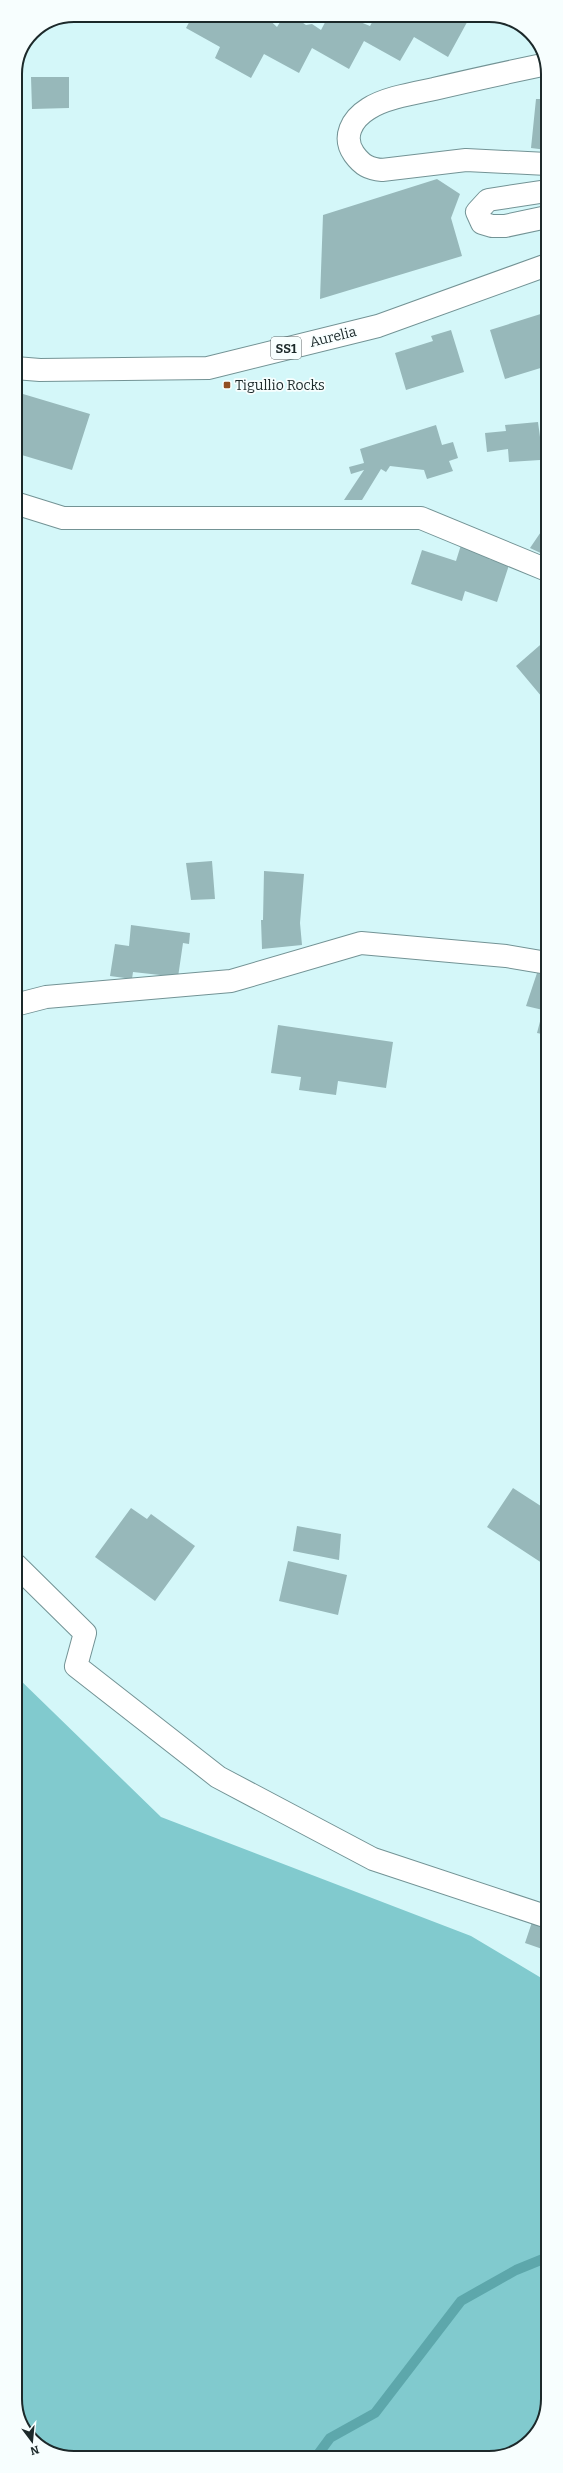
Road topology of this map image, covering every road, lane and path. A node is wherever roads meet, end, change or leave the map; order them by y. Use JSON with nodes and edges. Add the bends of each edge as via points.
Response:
{"nodes":[{"id":1,"x":540,"y":65,"type":"edge"},
{"id":2,"x":541,"y":164,"type":"edge"},
{"id":3,"x":541,"y":192,"type":"edge"},
{"id":4,"x":541,"y":218,"type":"edge"},
{"id":5,"x":541,"y":267,"type":"edge"},
{"id":6,"x":22,"y":369,"type":"edge"},
{"id":7,"x":22,"y":505,"type":"edge"},
{"id":8,"x":541,"y":568,"type":"edge"},
{"id":9,"x":541,"y":962,"type":"edge"},
{"id":10,"x":22,"y":1003,"type":"edge"},
{"id":11,"x":22,"y":1571,"type":"edge"},
{"id":12,"x":541,"y":1915,"type":"edge"}],
"edges":[{"from":1,"to":2,"type":"street","via":[[409,94],[368,108],[354,119],[348,131],[352,152],[370,169],[382,170],[466,160]]},
{"from":3,"to":4,"type":"street","via":[[488,200],[477,212],[482,223],[492,226]]},
{"from":5,"to":6,"type":"street","name":"Aurelia","number":"SS1","via":[[378,326],[208,368]]},
{"from":7,"to":8,"type":"street","via":[[63,518],[421,518]]},
{"from":9,"to":10,"type":"street","via":[[506,956],[361,943],[231,981],[46,997]]},
{"from":11,"to":12,"type":"street","via":[[85,1633],[76,1666],[218,1777],[373,1859]]}]}
